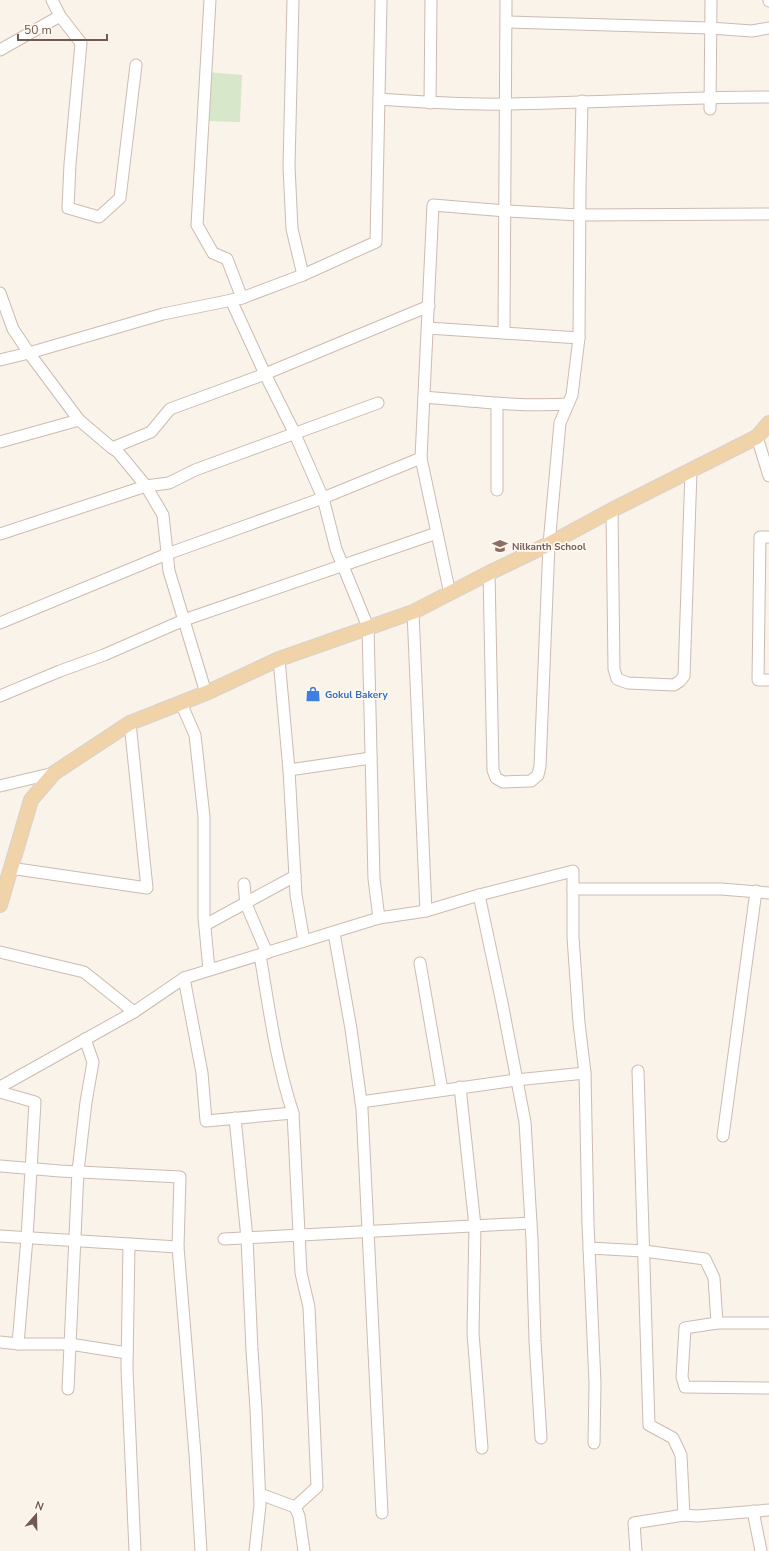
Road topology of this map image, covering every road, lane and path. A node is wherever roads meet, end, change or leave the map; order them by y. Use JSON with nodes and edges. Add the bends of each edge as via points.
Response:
{"nodes":[{"id":1,"x":52,"y":0,"type":"edge"},
{"id":2,"x":210,"y":0,"type":"edge"},
{"id":3,"x":293,"y":0,"type":"edge"},
{"id":4,"x":381,"y":0,"type":"edge"},
{"id":5,"x":431,"y":0,"type":"edge"},
{"id":6,"x":506,"y":0,"type":"edge"},
{"id":7,"x":711,"y":0,"type":"edge"},
{"id":8,"x":60,"y":16,"type":"junction"},
{"id":9,"x":506,"y":22,"type":"junction"},
{"id":10,"x":710,"y":28,"type":"junction"},
{"id":11,"x":769,"y":28,"type":"edge"},
{"id":12,"x":0,"y":50,"type":"edge"},
{"id":13,"x":136,"y":65,"type":"dead end"},
{"id":14,"x":709,"y":97,"type":"junction"},
{"id":15,"x":769,"y":97,"type":"edge"},
{"id":16,"x":379,"y":100,"type":"junction"},
{"id":17,"x":582,"y":101,"type":"junction"},
{"id":18,"x":430,"y":103,"type":"junction"},
{"id":19,"x":506,"y":104,"type":"junction"},
{"id":20,"x":710,"y":109,"type":"dead end"},
{"id":21,"x":506,"y":211,"type":"junction"},
{"id":22,"x":769,"y":214,"type":"edge"},
{"id":23,"x":580,"y":215,"type":"junction"},
{"id":24,"x":303,"y":275,"type":"junction"},
{"id":25,"x":0,"y":293,"type":"edge"},
{"id":26,"x":236,"y":299,"type":"junction"},
{"id":27,"x":429,"y":306,"type":"junction"},
{"id":28,"x":428,"y":328,"type":"junction"},
{"id":29,"x":504,"y":332,"type":"junction"},
{"id":30,"x":579,"y":338,"type":"junction"},
{"id":31,"x":29,"y":353,"type":"junction"},
{"id":32,"x":0,"y":360,"type":"edge"},
{"id":33,"x":265,"y":374,"type":"junction"},
{"id":34,"x":424,"y":397,"type":"junction"},
{"id":35,"x":378,"y":403,"type":"dead end"},
{"id":36,"x":497,"y":403,"type":"junction"},
{"id":37,"x":568,"y":404,"type":"junction"},
{"id":38,"x":79,"y":420,"type":"junction"},
{"id":39,"x":769,"y":423,"type":"edge"},
{"id":40,"x":294,"y":432,"type":"junction"},
{"id":41,"x":757,"y":437,"type":"junction"},
{"id":42,"x":0,"y":442,"type":"edge"},
{"id":43,"x":112,"y":448,"type":"junction"},
{"id":44,"x":421,"y":458,"type":"junction"},
{"id":45,"x":691,"y":471,"type":"junction"},
{"id":46,"x":769,"y":476,"type":"edge"},
{"id":47,"x":146,"y":486,"type":"junction"},
{"id":48,"x":497,"y":490,"type":"dead end"},
{"id":49,"x":323,"y":498,"type":"junction"},
{"id":50,"x":612,"y":510,"type":"junction"},
{"id":51,"x":437,"y":533,"type":"junction"},
{"id":52,"x":0,"y":534,"type":"edge"},
{"id":53,"x":769,"y":537,"type":"edge"},
{"id":54,"x":549,"y":544,"type":"junction"},
{"id":55,"x":167,"y":554,"type":"junction"},
{"id":56,"x":343,"y":566,"type":"junction"},
{"id":57,"x":489,"y":573,"type":"junction"},
{"id":58,"x":450,"y":594,"type":"junction"},
{"id":59,"x":413,"y":612,"type":"junction"},
{"id":60,"x":184,"y":620,"type":"junction"},
{"id":61,"x":0,"y":622,"type":"edge"},
{"id":62,"x":368,"y":627,"type":"junction"},
{"id":63,"x":279,"y":658,"type":"junction"},
{"id":64,"x":769,"y":680,"type":"edge"},
{"id":65,"x":206,"y":693,"type":"junction"},
{"id":66,"x":0,"y":696,"type":"edge"},
{"id":67,"x":181,"y":703,"type":"junction"},
{"id":68,"x":130,"y":723,"type":"junction"},
{"id":69,"x":371,"y":758,"type":"junction"},
{"id":70,"x":289,"y":770,"type":"junction"},
{"id":71,"x":54,"y":773,"type":"junction"},
{"id":72,"x":0,"y":786,"type":"edge"},
{"id":73,"x":10,"y":868,"type":"junction"},
{"id":74,"x":295,"y":876,"type":"junction"},
{"id":75,"x":244,"y":884,"type":"dead end"},
{"id":76,"x":573,"y":889,"type":"junction"},
{"id":77,"x":756,"y":891,"type":"junction"},
{"id":78,"x":769,"y":893,"type":"edge"},
{"id":79,"x":479,"y":895,"type":"junction"},
{"id":80,"x":246,"y":904,"type":"junction"},
{"id":81,"x":0,"y":905,"type":"edge"},
{"id":82,"x":426,"y":911,"type":"junction"},
{"id":83,"x":379,"y":918,"type":"junction"},
{"id":84,"x":205,"y":925,"type":"junction"},
{"id":85,"x":334,"y":933,"type":"junction"},
{"id":86,"x":304,"y":941,"type":"junction"},
{"id":87,"x":0,"y":952,"type":"edge"},
{"id":88,"x":263,"y":954,"type":"junction"},
{"id":89,"x":420,"y":963,"type":"dead end"},
{"id":90,"x":209,"y":970,"type":"junction"},
{"id":91,"x":184,"y":978,"type":"junction"},
{"id":92,"x":134,"y":1012,"type":"junction"},
{"id":93,"x":85,"y":1040,"type":"junction"},
{"id":94,"x":638,"y":1071,"type":"dead end"},
{"id":95,"x":585,"y":1073,"type":"junction"},
{"id":96,"x":516,"y":1080,"type":"junction"},
{"id":97,"x":0,"y":1087,"type":"edge"},
{"id":98,"x":460,"y":1088,"type":"junction"},
{"id":99,"x":442,"y":1090,"type":"junction"},
{"id":100,"x":0,"y":1092,"type":"edge"},
{"id":101,"x":361,"y":1102,"type":"junction"},
{"id":102,"x":293,"y":1113,"type":"junction"},
{"id":103,"x":235,"y":1118,"type":"junction"},
{"id":104,"x":723,"y":1136,"type":"dead end"},
{"id":105,"x":0,"y":1166,"type":"edge"},
{"id":106,"x":31,"y":1168,"type":"junction"},
{"id":107,"x":78,"y":1171,"type":"junction"},
{"id":108,"x":531,"y":1223,"type":"junction"},
{"id":109,"x":475,"y":1226,"type":"junction"},
{"id":110,"x":369,"y":1232,"type":"junction"},
{"id":111,"x":299,"y":1235,"type":"junction"},
{"id":112,"x":0,"y":1236,"type":"edge"},
{"id":113,"x":27,"y":1238,"type":"junction"},
{"id":114,"x":247,"y":1238,"type":"junction"},
{"id":115,"x":224,"y":1239,"type":"dead end"},
{"id":116,"x":74,"y":1241,"type":"junction"},
{"id":117,"x":129,"y":1244,"type":"junction"},
{"id":118,"x":178,"y":1247,"type":"junction"},
{"id":119,"x":589,"y":1248,"type":"junction"},
{"id":120,"x":644,"y":1251,"type":"junction"},
{"id":121,"x":769,"y":1322,"type":"edge"},
{"id":122,"x":717,"y":1323,"type":"junction"},
{"id":123,"x":0,"y":1342,"type":"edge"},
{"id":124,"x":18,"y":1344,"type":"junction"},
{"id":125,"x":70,"y":1344,"type":"junction"},
{"id":126,"x":127,"y":1353,"type":"junction"},
{"id":127,"x":769,"y":1388,"type":"edge"},
{"id":128,"x":68,"y":1389,"type":"dead end"},
{"id":129,"x":541,"y":1438,"type":"dead end"},
{"id":130,"x":594,"y":1443,"type":"dead end"},
{"id":131,"x":482,"y":1448,"type":"dead end"},
{"id":132,"x":260,"y":1494,"type":"junction"},
{"id":133,"x":295,"y":1507,"type":"junction"},
{"id":134,"x":769,"y":1510,"type":"edge"},
{"id":135,"x":753,"y":1511,"type":"junction"},
{"id":136,"x":382,"y":1513,"type":"dead end"},
{"id":137,"x":684,"y":1515,"type":"junction"},
{"id":138,"x":135,"y":1551,"type":"edge"},
{"id":139,"x":201,"y":1551,"type":"edge"},
{"id":140,"x":255,"y":1551,"type":"edge"},
{"id":141,"x":304,"y":1551,"type":"edge"},
{"id":142,"x":636,"y":1551,"type":"edge"},
{"id":143,"x":761,"y":1551,"type":"edge"}],
"edges":[{"from":1,"to":8,"type":"street"},
{"from":2,"to":26,"type":"street","via":[[197,225],[213,252],[228,259]]},
{"from":3,"to":24,"type":"street","via":[[289,166],[292,229]]},
{"from":4,"to":16,"type":"street"},
{"from":5,"to":18,"type":"street"},
{"from":6,"to":9,"type":"street"},
{"from":7,"to":10,"type":"street"},
{"from":8,"to":12,"type":"street"},
{"from":8,"to":13,"type":"street","via":[[81,43],[68,208],[99,217],[120,198]]},
{"from":9,"to":10,"type":"street"},
{"from":9,"to":19,"type":"street"},
{"from":10,"to":11,"type":"street","via":[[752,31]]},
{"from":10,"to":14,"type":"street"},
{"from":14,"to":15,"type":"street"},
{"from":14,"to":17,"type":"street"},
{"from":14,"to":20,"type":"street"},
{"from":16,"to":18,"type":"street"},
{"from":16,"to":24,"type":"street","via":[[376,242]]},
{"from":17,"to":19,"type":"street"},
{"from":17,"to":23,"type":"street"},
{"from":18,"to":19,"type":"street"},
{"from":19,"to":21,"type":"street"},
{"from":21,"to":23,"type":"street"},
{"from":21,"to":27,"type":"street","via":[[433,205]]},
{"from":21,"to":29,"type":"street"},
{"from":22,"to":23,"type":"street"},
{"from":23,"to":30,"type":"street"},
{"from":24,"to":26,"type":"street"},
{"from":25,"to":31,"type":"street","via":[[13,329]]},
{"from":26,"to":31,"type":"street","via":[[163,314]]},
{"from":26,"to":33,"type":"street"},
{"from":27,"to":28,"type":"street"},
{"from":27,"to":33,"type":"street"},
{"from":28,"to":29,"type":"street"},
{"from":28,"to":34,"type":"street"},
{"from":29,"to":30,"type":"street"},
{"from":30,"to":37,"type":"street","via":[[572,395]]},
{"from":31,"to":32,"type":"street"},
{"from":31,"to":38,"type":"street"},
{"from":33,"to":40,"type":"street"},
{"from":33,"to":43,"type":"street","via":[[170,409],[151,432]]},
{"from":34,"to":36,"type":"street"},
{"from":34,"to":44,"type":"street"},
{"from":35,"to":40,"type":"street"},
{"from":36,"to":37,"type":"street"},
{"from":36,"to":48,"type":"street"},
{"from":37,"to":54,"type":"street","via":[[560,423]]},
{"from":38,"to":42,"type":"street"},
{"from":38,"to":43,"type":"street"},
{"from":39,"to":41,"type":"main road"},
{"from":40,"to":47,"type":"street","via":[[195,470],[169,483]]},
{"from":40,"to":49,"type":"street"},
{"from":41,"to":45,"type":"main road"},
{"from":41,"to":46,"type":"street"},
{"from":43,"to":47,"type":"street"},
{"from":44,"to":49,"type":"street"},
{"from":44,"to":51,"type":"street"},
{"from":45,"to":50,"type":"main road"},
{"from":45,"to":50,"type":"street","via":[[684,676],[674,685],[628,683],[617,679],[614,669]]},
{"from":47,"to":52,"type":"street"},
{"from":47,"to":55,"type":"street","via":[[163,515]]},
{"from":49,"to":55,"type":"street"},
{"from":49,"to":56,"type":"street"},
{"from":50,"to":54,"type":"main road"},
{"from":51,"to":56,"type":"street"},
{"from":51,"to":58,"type":"street"},
{"from":53,"to":64,"type":"street","via":[[760,537],[758,680]]},
{"from":54,"to":57,"type":"main road"},
{"from":54,"to":57,"type":"street","via":[[540,766],[538,775],[532,781],[503,782],[496,778],[493,770]]},
{"from":55,"to":60,"type":"street","via":[[169,571]]},
{"from":55,"to":61,"type":"street"},
{"from":56,"to":60,"type":"street"},
{"from":56,"to":62,"type":"street"},
{"from":57,"to":58,"type":"main road"},
{"from":58,"to":59,"type":"main road"},
{"from":59,"to":62,"type":"main road"},
{"from":59,"to":82,"type":"street"},
{"from":60,"to":65,"type":"street"},
{"from":60,"to":66,"type":"street"},
{"from":62,"to":63,"type":"main road"},
{"from":62,"to":69,"type":"street"},
{"from":63,"to":65,"type":"main road"},
{"from":63,"to":70,"type":"street"},
{"from":65,"to":67,"type":"main road"},
{"from":67,"to":68,"type":"main road"},
{"from":67,"to":84,"type":"street","via":[[195,735],[204,817]]},
{"from":68,"to":71,"type":"main road"},
{"from":68,"to":73,"type":"street","via":[[147,888]]},
{"from":69,"to":70,"type":"street"},
{"from":69,"to":83,"type":"street","via":[[374,879]]},
{"from":70,"to":74,"type":"street"},
{"from":71,"to":72,"type":"street"},
{"from":71,"to":73,"type":"main road","via":[[32,800]]},
{"from":73,"to":81,"type":"main road"},
{"from":74,"to":80,"type":"street"},
{"from":74,"to":86,"type":"street"},
{"from":75,"to":80,"type":"street"},
{"from":76,"to":77,"type":"street"},
{"from":76,"to":79,"type":"street","via":[[574,871]]},
{"from":76,"to":95,"type":"street","via":[[573,937]]},
{"from":77,"to":78,"type":"street"},
{"from":77,"to":104,"type":"street"},
{"from":79,"to":82,"type":"street"},
{"from":79,"to":96,"type":"street"},
{"from":80,"to":84,"type":"street"},
{"from":80,"to":88,"type":"street"},
{"from":82,"to":83,"type":"street"},
{"from":83,"to":85,"type":"street"},
{"from":84,"to":90,"type":"street"},
{"from":85,"to":86,"type":"street"},
{"from":85,"to":101,"type":"street"},
{"from":86,"to":88,"type":"street"},
{"from":87,"to":92,"type":"street","via":[[84,972]]},
{"from":88,"to":90,"type":"street"},
{"from":88,"to":102,"type":"street","via":[[277,1050]]},
{"from":89,"to":99,"type":"street"},
{"from":90,"to":91,"type":"street"},
{"from":91,"to":92,"type":"street"},
{"from":91,"to":103,"type":"street","via":[[202,1073],[206,1121]]},
{"from":92,"to":93,"type":"street"},
{"from":93,"to":97,"type":"street"},
{"from":93,"to":107,"type":"street","via":[[92,1062]]},
{"from":94,"to":120,"type":"street"},
{"from":95,"to":96,"type":"street"},
{"from":95,"to":119,"type":"street"},
{"from":96,"to":98,"type":"street"},
{"from":96,"to":108,"type":"street","via":[[525,1122]]},
{"from":98,"to":99,"type":"street"},
{"from":98,"to":109,"type":"street"},
{"from":99,"to":101,"type":"street"},
{"from":100,"to":106,"type":"street","via":[[35,1102]]},
{"from":101,"to":110,"type":"street"},
{"from":102,"to":103,"type":"street"},
{"from":102,"to":111,"type":"street"},
{"from":103,"to":114,"type":"street"},
{"from":105,"to":106,"type":"street"},
{"from":106,"to":107,"type":"street"},
{"from":106,"to":113,"type":"street"},
{"from":107,"to":116,"type":"street"},
{"from":107,"to":118,"type":"street","via":[[180,1177]]},
{"from":108,"to":109,"type":"street"},
{"from":108,"to":129,"type":"street"},
{"from":109,"to":110,"type":"street"},
{"from":109,"to":131,"type":"street","via":[[473,1333]]},
{"from":110,"to":111,"type":"street"},
{"from":110,"to":136,"type":"street"},
{"from":111,"to":114,"type":"street"},
{"from":111,"to":133,"type":"street","via":[[302,1273],[309,1307],[317,1487]]},
{"from":112,"to":113,"type":"street"},
{"from":113,"to":116,"type":"street"},
{"from":113,"to":124,"type":"street"},
{"from":114,"to":115,"type":"street"},
{"from":114,"to":132,"type":"street"},
{"from":116,"to":117,"type":"street"},
{"from":116,"to":125,"type":"street"},
{"from":117,"to":118,"type":"street"},
{"from":117,"to":126,"type":"street"},
{"from":118,"to":139,"type":"street"},
{"from":119,"to":120,"type":"street"},
{"from":119,"to":130,"type":"street","via":[[595,1383]]},
{"from":120,"to":122,"type":"street","via":[[705,1259],[714,1278]]},
{"from":120,"to":137,"type":"street","via":[[649,1425],[673,1438],[681,1454]]},
{"from":121,"to":122,"type":"street"},
{"from":122,"to":127,"type":"street","via":[[685,1328],[682,1377],[685,1387]]},
{"from":123,"to":124,"type":"street"},
{"from":124,"to":125,"type":"street"},
{"from":125,"to":126,"type":"street"},
{"from":125,"to":128,"type":"street"},
{"from":126,"to":138,"type":"street"},
{"from":132,"to":133,"type":"street"},
{"from":132,"to":140,"type":"street"},
{"from":133,"to":141,"type":"street","via":[[299,1516]]},
{"from":134,"to":135,"type":"street"},
{"from":135,"to":137,"type":"street"},
{"from":135,"to":143,"type":"street"},
{"from":137,"to":142,"type":"street","via":[[634,1523]]}]}
